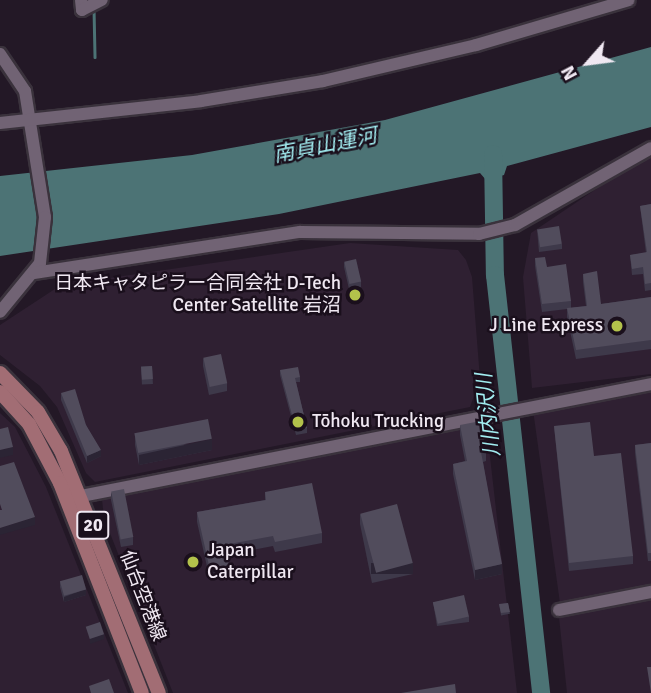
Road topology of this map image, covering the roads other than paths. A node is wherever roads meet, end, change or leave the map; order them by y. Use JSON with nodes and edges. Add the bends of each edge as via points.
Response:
{"nodes":[{"id":1,"x":629,"y":0,"type":"edge"},
{"id":2,"x":0,"y":54,"type":"edge"},
{"id":3,"x":33,"y":119,"type":"junction"},
{"id":4,"x":0,"y":123,"type":"edge"},
{"id":5,"x":651,"y":148,"type":"edge"},
{"id":6,"x":37,"y":268,"type":"junction"},
{"id":7,"x":0,"y":313,"type":"edge"},
{"id":8,"x":0,"y":373,"type":"edge"},
{"id":9,"x":651,"y":384,"type":"edge"},
{"id":10,"x":0,"y":392,"type":"edge"},
{"id":11,"x":74,"y":498,"type":"junction"},
{"id":12,"x":651,"y":592,"type":"edge"},
{"id":13,"x":559,"y":610,"type":"dead end"},
{"id":14,"x":142,"y":693,"type":"edge"},
{"id":15,"x":159,"y":693,"type":"edge"}],
"edges":[{"from":1,"to":3,"type":"street","via":[[476,45],[323,81],[201,101]]},
{"from":2,"to":3,"type":"street","via":[[19,76]]},
{"from":3,"to":4,"type":"street"},
{"from":3,"to":6,"type":"street","via":[[45,217]]},
{"from":5,"to":6,"type":"street","via":[[515,225],[479,234],[300,232]]},
{"from":6,"to":7,"type":"street"},
{"from":8,"to":11,"type":"main road","name":"仙台空港線","number":"20","via":[[38,412]]},
{"from":9,"to":11,"type":"street"},
{"from":10,"to":11,"type":"main road","name":"仙台空港線","number":"20","via":[[29,424]]},
{"from":11,"to":14,"type":"main road","name":"仙台空港線","number":"20"},
{"from":11,"to":15,"type":"main road","name":"仙台空港線","number":"20"},
{"from":12,"to":13,"type":"street"}]}
